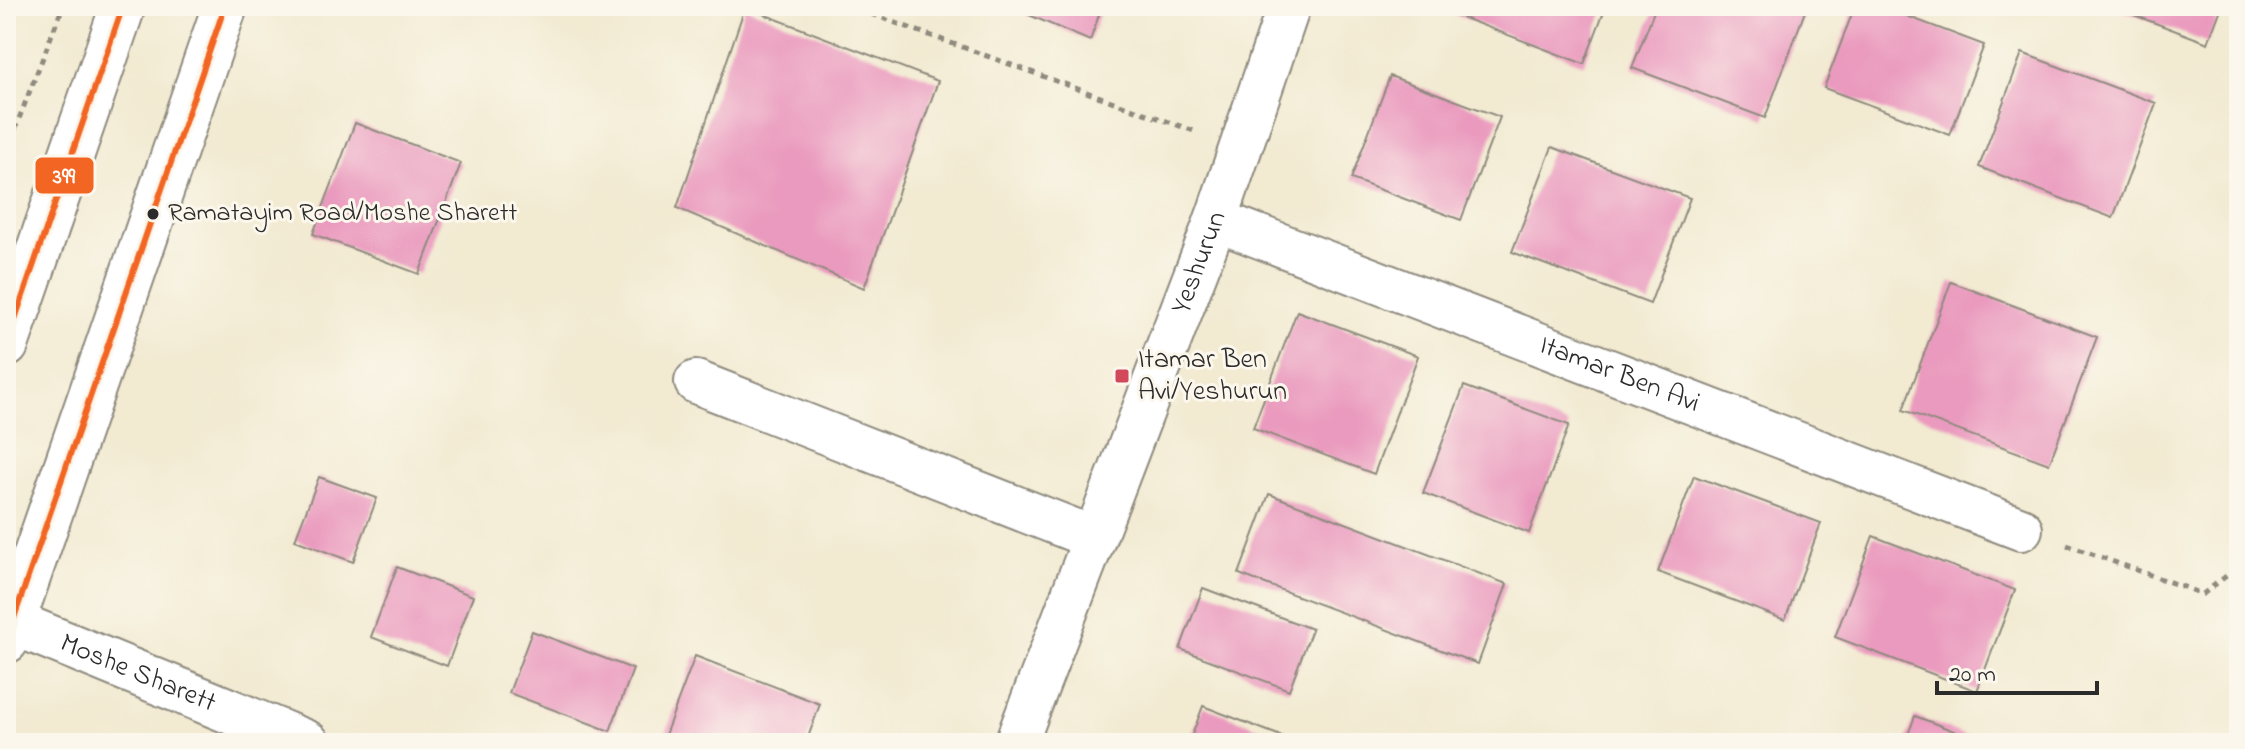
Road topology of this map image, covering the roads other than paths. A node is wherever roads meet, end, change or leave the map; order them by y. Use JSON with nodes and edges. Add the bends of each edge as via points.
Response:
{"nodes":[{"id":1,"x":123,"y":6,"type":"edge"},
{"id":2,"x":225,"y":6,"type":"edge"},
{"id":3,"x":1289,"y":6,"type":"edge"},
{"id":4,"x":1216,"y":220,"type":"junction"},
{"id":5,"x":6,"y":345,"type":"edge"},
{"id":6,"x":696,"y":382,"type":"dead end"},
{"id":7,"x":2021,"y":529,"type":"road end"},
{"id":8,"x":1094,"y":538,"type":"junction"},
{"id":9,"x":8,"y":627,"type":"edge"},
{"id":10,"x":307,"y":743,"type":"edge"},
{"id":11,"x":1016,"y":743,"type":"edge"}],
"edges":[{"from":1,"to":5,"type":"main road"},
{"from":2,"to":9,"type":"main road"},
{"from":3,"to":4,"type":"street","name":"Yeshurun"},
{"from":4,"to":7,"type":"street","name":"Itamar Ben Avi"},
{"from":4,"to":8,"type":"street","name":"Yeshurun"},
{"from":6,"to":8,"type":"street"},
{"from":8,"to":11,"type":"street","name":"Yeshurun"},
{"from":9,"to":10,"type":"main road","name":"Moshe Sharett"}]}
